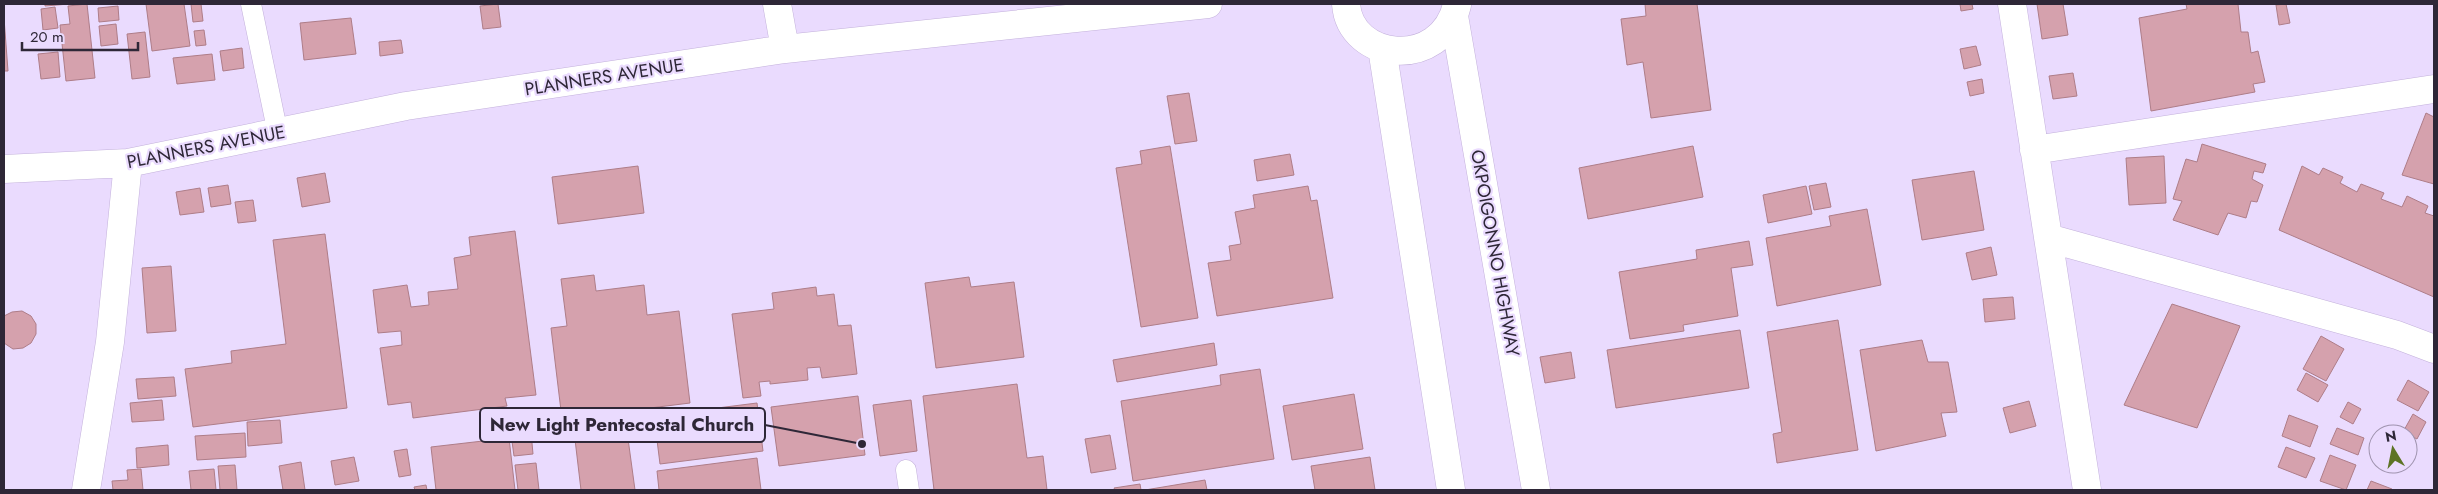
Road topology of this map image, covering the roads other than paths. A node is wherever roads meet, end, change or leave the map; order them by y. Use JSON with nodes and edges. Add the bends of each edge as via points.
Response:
{"nodes":[{"id":1,"x":251,"y":4,"type":"edge"},
{"id":2,"x":777,"y":4,"type":"edge"},
{"id":3,"x":1208,"y":4,"type":"edge"},
{"id":4,"x":1346,"y":4,"type":"edge"},
{"id":5,"x":2012,"y":4,"type":"edge"},
{"id":6,"x":1456,"y":10,"type":"edge"},
{"id":7,"x":1382,"y":48,"type":"junction"},
{"id":8,"x":785,"y":49,"type":"junction"},
{"id":9,"x":2434,"y":89,"type":"edge"},
{"id":10,"x":278,"y":134,"type":"junction"},
{"id":11,"x":2034,"y":150,"type":"junction"},
{"id":12,"x":128,"y":163,"type":"junction"},
{"id":13,"x":4,"y":169,"type":"edge"},
{"id":14,"x":2048,"y":238,"type":"junction"},
{"id":15,"x":2434,"y":349,"type":"edge"},
{"id":16,"x":906,"y":470,"type":"dead end"},
{"id":17,"x":86,"y":490,"type":"edge"},
{"id":18,"x":909,"y":490,"type":"edge"},
{"id":19,"x":1451,"y":490,"type":"edge"},
{"id":20,"x":1536,"y":490,"type":"edge"},
{"id":21,"x":2087,"y":490,"type":"edge"}],
"edges":[{"from":1,"to":10,"type":"lane"},
{"from":2,"to":8,"type":"street"},
{"from":3,"to":8,"type":"street","name":"PLANNERS AVENUE"},
{"from":4,"to":7,"type":"street","via":[[1353,25],[1366,39]]},
{"from":5,"to":11,"type":"street"},
{"from":6,"to":7,"type":"street","via":[[1446,30],[1433,42],[1416,50],[1399,52]]},
{"from":6,"to":20,"type":"street","name":"OKPOIGONNO HIGHWAY"},
{"from":7,"to":19,"type":"street"},
{"from":8,"to":10,"type":"street","name":"PLANNERS AVENUE","via":[[406,106]]},
{"from":9,"to":11,"type":"street"},
{"from":10,"to":12,"type":"street","name":"PLANNERS AVENUE"},
{"from":11,"to":14,"type":"street"},
{"from":12,"to":13,"type":"street","name":"PLANNERS AVENUE"},
{"from":12,"to":17,"type":"street","via":[[110,342]]},
{"from":14,"to":15,"type":"street","via":[[2397,335]]},
{"from":14,"to":21,"type":"street"},
{"from":16,"to":18,"type":"lane"}]}
